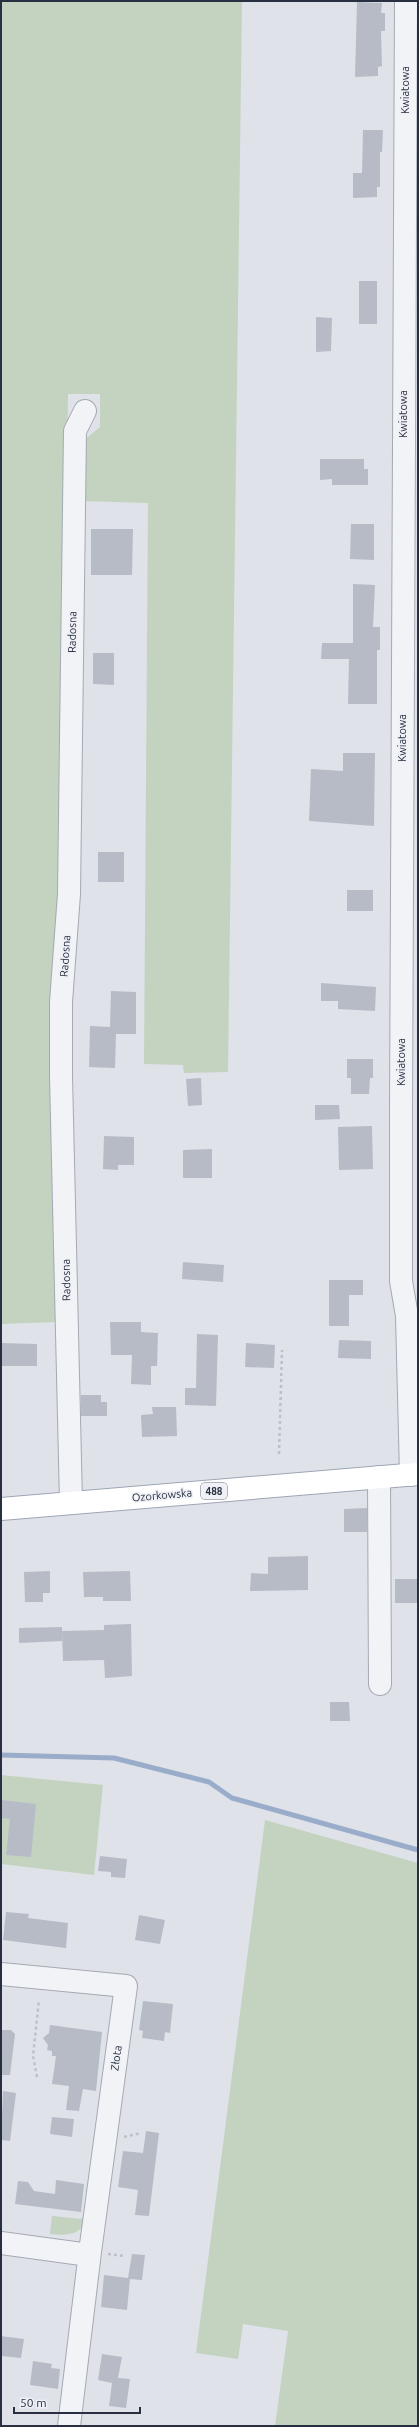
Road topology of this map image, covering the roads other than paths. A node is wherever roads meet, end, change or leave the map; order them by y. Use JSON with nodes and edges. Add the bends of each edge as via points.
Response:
{"nodes":[{"id":1,"x":406,"y":1,"type":"edge"},
{"id":2,"x":84,"y":411,"type":"dead end"},
{"id":3,"x":415,"y":1474,"type":"edge"},
{"id":4,"x":379,"y":1477,"type":"junction"},
{"id":5,"x":71,"y":1503,"type":"junction"},
{"id":6,"x":1,"y":1508,"type":"edge"},
{"id":7,"x":380,"y":1684,"type":"dead end"},
{"id":8,"x":1,"y":1974,"type":"edge"},
{"id":9,"x":1,"y":2243,"type":"edge"},
{"id":10,"x":89,"y":2255,"type":"junction"},
{"id":11,"x":69,"y":2426,"type":"edge"}],
"edges":[{"from":1,"to":3,"type":"street","name":"Kwiatowa","via":[[401,1281],[407,1316]]},
{"from":2,"to":5,"type":"street","name":"Radosna","via":[[75,431],[69,894],[61,1002]]},
{"from":3,"to":4,"type":"main road","name":"Ozorkowska","number":"488"},
{"from":4,"to":5,"type":"main road","name":"Ozorkowska","number":"488"},
{"from":4,"to":7,"type":"street"},
{"from":5,"to":6,"type":"main road","name":"Ozorkowska","number":"488"},
{"from":8,"to":10,"type":"street","name":"Złota","via":[[126,1986]]},
{"from":9,"to":10,"type":"street"},
{"from":10,"to":11,"type":"street","name":"Złota"}]}
